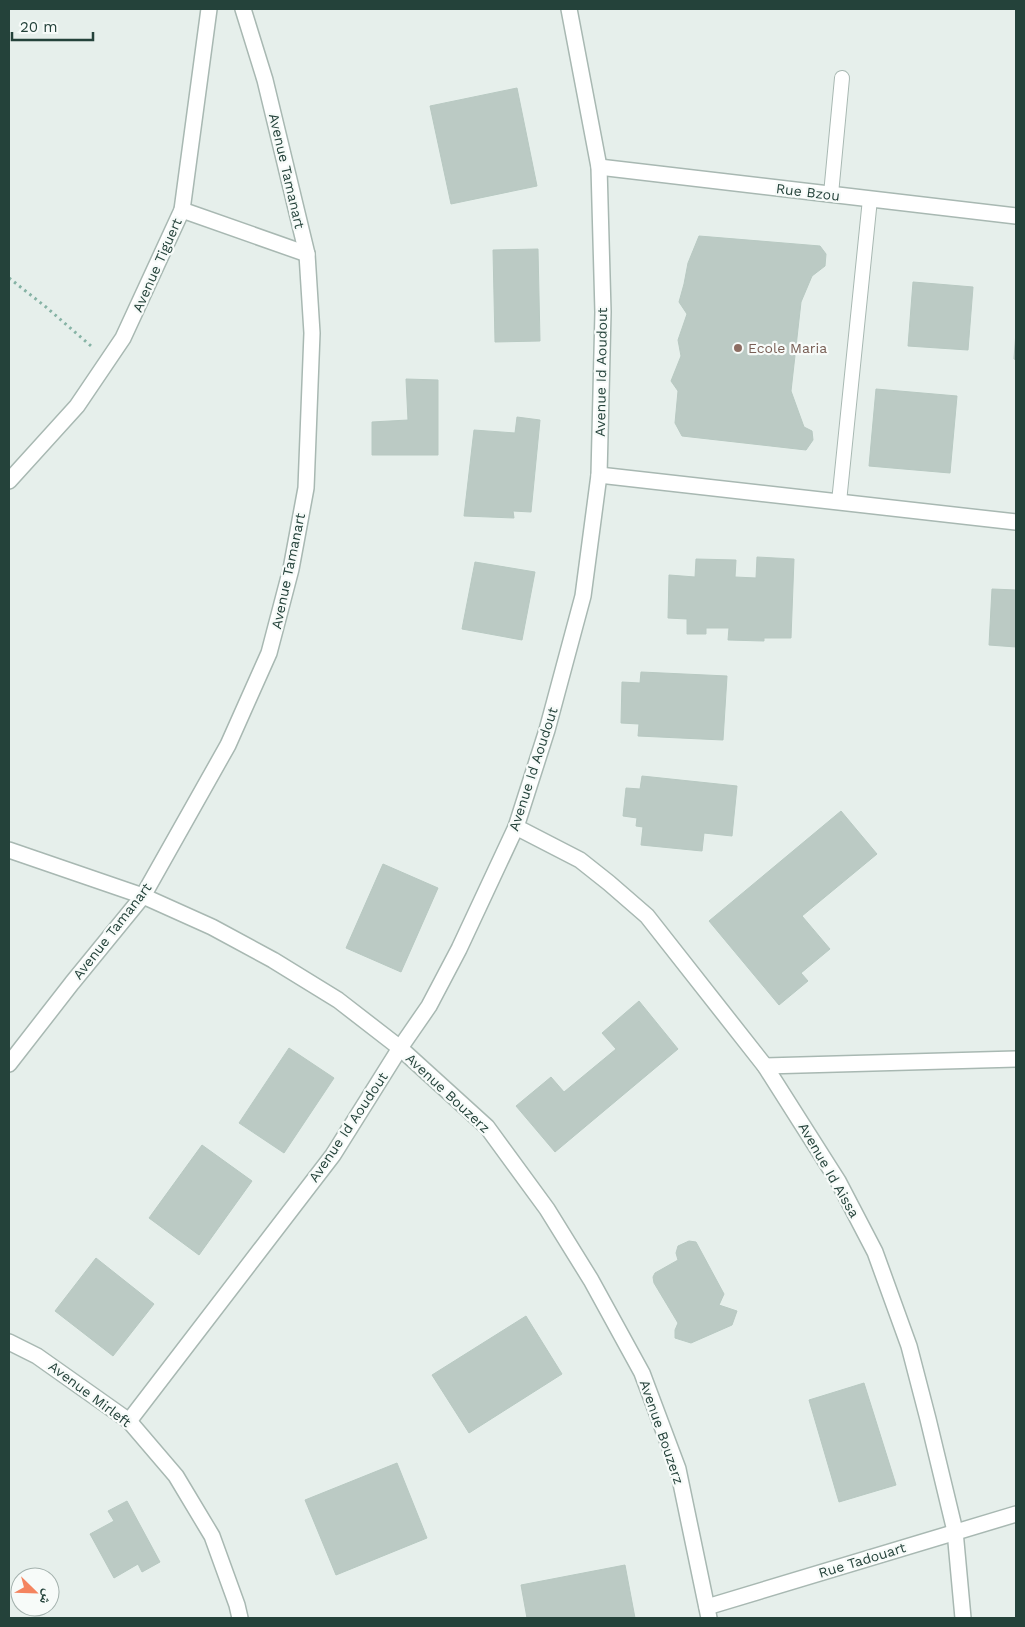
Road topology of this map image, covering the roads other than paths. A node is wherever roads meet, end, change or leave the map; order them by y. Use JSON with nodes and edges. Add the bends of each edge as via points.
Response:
{"nodes":[{"id":1,"x":209,"y":9,"type":"edge"},
{"id":2,"x":243,"y":9,"type":"edge"},
{"id":3,"x":569,"y":9,"type":"edge"},
{"id":4,"x":842,"y":78,"type":"dead end"},
{"id":5,"x":599,"y":167,"type":"junction"},
{"id":6,"x":831,"y":194,"type":"junction"},
{"id":7,"x":870,"y":199,"type":"junction"},
{"id":8,"x":182,"y":210,"type":"junction"},
{"id":9,"x":1016,"y":216,"type":"edge"},
{"id":10,"x":307,"y":254,"type":"junction"},
{"id":11,"x":599,"y":475,"type":"junction"},
{"id":12,"x":9,"y":481,"type":"edge"},
{"id":13,"x":839,"y":502,"type":"junction"},
{"id":14,"x":1016,"y":522,"type":"edge"},
{"id":15,"x":516,"y":827,"type":"junction"},
{"id":16,"x":9,"y":850,"type":"edge"},
{"id":17,"x":143,"y":896,"type":"junction"},
{"id":18,"x":400,"y":1048,"type":"junction"},
{"id":19,"x":1016,"y":1059,"type":"edge"},
{"id":20,"x":9,"y":1064,"type":"edge"},
{"id":21,"x":765,"y":1066,"type":"junction"},
{"id":22,"x":9,"y":1342,"type":"edge"},
{"id":23,"x":129,"y":1421,"type":"junction"},
{"id":24,"x":1016,"y":1514,"type":"edge"},
{"id":25,"x":955,"y":1531,"type":"junction"},
{"id":26,"x":708,"y":1612,"type":"edge"},
{"id":27,"x":240,"y":1618,"type":"edge"},
{"id":28,"x":963,"y":1618,"type":"edge"}],
"edges":[{"from":1,"to":8,"type":"street","name":"Avenue Tiguert"},
{"from":2,"to":10,"type":"street","name":"Avenue Tamanart","via":[[265,80]]},
{"from":3,"to":5,"type":"street","name":"Avenue Id Aoudout"},
{"from":4,"to":6,"type":"lane"},
{"from":5,"to":6,"type":"street","name":"Rue Bzou"},
{"from":5,"to":11,"type":"street","name":"Avenue Id Aoudout","via":[[603,312]]},
{"from":6,"to":7,"type":"street","name":"Rue Bzou"},
{"from":7,"to":9,"type":"street","name":"Rue Bzou"},
{"from":7,"to":13,"type":"lane"},
{"from":8,"to":10,"type":"street"},
{"from":8,"to":12,"type":"street","name":"Avenue Tiguert","via":[[124,338],[77,406]]},
{"from":10,"to":17,"type":"street","name":"Avenue Tamanart","via":[[312,333],[306,488],[270,653],[228,745]]},
{"from":11,"to":13,"type":"street"},
{"from":11,"to":15,"type":"street","name":"Avenue Id Aoudout","via":[[582,596],[547,730]]},
{"from":13,"to":14,"type":"street"},
{"from":15,"to":18,"type":"street","name":"Avenue Id Aoudout","via":[[459,949],[429,1006]]},
{"from":15,"to":21,"type":"street","name":"Avenue Id Aissa","via":[[580,860],[647,916]]},
{"from":16,"to":17,"type":"street","name":"Avenue Bouzerz"},
{"from":17,"to":18,"type":"street","name":"Avenue Bouzerz","via":[[212,927],[273,960],[338,1000]]},
{"from":17,"to":20,"type":"street","name":"Avenue Tamanart"},
{"from":18,"to":23,"type":"street","name":"Avenue Id Aoudout","via":[[333,1155]]},
{"from":18,"to":26,"type":"street","name":"Avenue Bouzerz","via":[[487,1126],[547,1209],[642,1373],[678,1469]]},
{"from":19,"to":21,"type":"street"},
{"from":21,"to":25,"type":"street","name":"Avenue Id Aissa","via":[[838,1181],[875,1252],[909,1346]]},
{"from":22,"to":23,"type":"street","name":"Avenue Mirleft","via":[[37,1356]]},
{"from":23,"to":27,"type":"street","name":"Avenue Mirleft","via":[[176,1476],[212,1536]]},
{"from":24,"to":25,"type":"street","name":"Rue Tadouart"},
{"from":25,"to":26,"type":"street","name":"Rue Tadouart"},
{"from":25,"to":28,"type":"street","name":"Avenue Id Aissa"}]}
